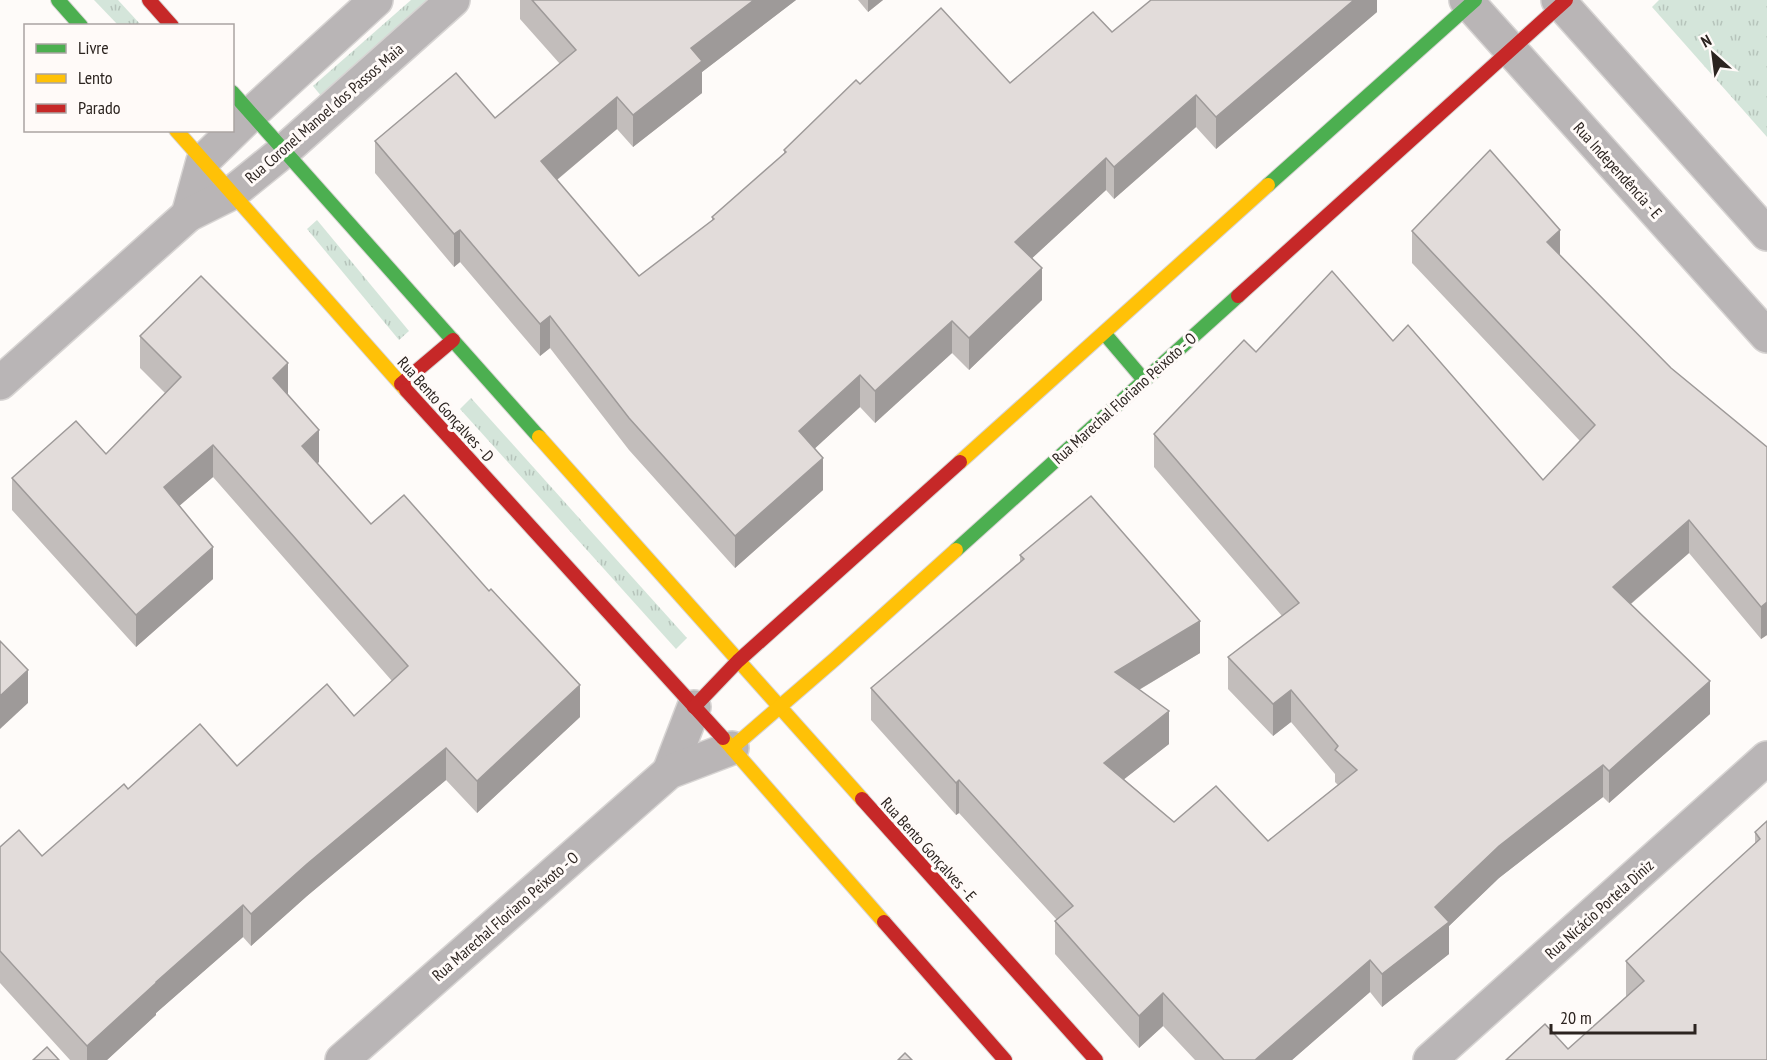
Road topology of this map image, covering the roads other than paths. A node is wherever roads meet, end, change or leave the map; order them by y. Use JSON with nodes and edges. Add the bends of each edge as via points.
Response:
{"nodes":[{"id":1,"x":58,"y":0,"type":"edge"},
{"id":2,"x":149,"y":0,"type":"edge"},
{"id":3,"x":376,"y":0,"type":"edge"},
{"id":4,"x":453,"y":0,"type":"edge"},
{"id":5,"x":1470,"y":1,"type":"edge"},
{"id":6,"x":1562,"y":1,"type":"edge"},
{"id":7,"x":79,"y":24,"type":"edge"},
{"id":8,"x":170,"y":24,"type":"edge"},
{"id":9,"x":1510,"y":49,"type":"junction"},
{"id":10,"x":242,"y":102,"type":"edge"},
{"id":11,"x":178,"y":132,"type":"edge"},
{"id":12,"x":222,"y":132,"type":"edge"},
{"id":13,"x":285,"y":150,"type":"junction"},
{"id":14,"x":203,"y":161,"type":"junction"},
{"id":15,"x":232,"y":193,"type":"junction"},
{"id":16,"x":188,"y":215,"type":"junction"},
{"id":17,"x":1767,"y":234,"type":"edge"},
{"id":18,"x":1104,"y":333,"type":"junction"},
{"id":19,"x":1767,"y":336,"type":"edge"},
{"id":20,"x":453,"y":340,"type":"junction"},
{"id":21,"x":1143,"y":380,"type":"junction"},
{"id":22,"x":0,"y":383,"type":"edge"},
{"id":23,"x":401,"y":384,"type":"junction"},
{"id":24,"x":738,"y":660,"type":"junction"},
{"id":25,"x":694,"y":707,"type":"junction"},
{"id":26,"x":780,"y":707,"type":"junction"},
{"id":27,"x":732,"y":748,"type":"junction"},
{"id":28,"x":1767,"y":758,"type":"edge"},
{"id":29,"x":669,"y":772,"type":"junction"},
{"id":30,"x":342,"y":1060,"type":"edge"},
{"id":31,"x":1005,"y":1060,"type":"edge"},
{"id":32,"x":1096,"y":1060,"type":"edge"},
{"id":33,"x":1430,"y":1060,"type":"edge"}],
"edges":[{"from":1,"to":7,"type":"street"},
{"from":2,"to":8,"type":"street"},
{"from":3,"to":10,"type":"street"},
{"from":4,"to":13,"type":"street","name":"Rua Coronel Manoel dos Passos Maia"},
{"from":5,"to":9,"type":"street","name":"Rua Independência - E"},
{"from":5,"to":18,"type":"street","name":"Rua Marechal Floriano Peixoto - O"},
{"from":6,"to":9,"type":"street","name":"Rua Marechal Floriano Peixoto - O"},
{"from":6,"to":17,"type":"street"},
{"from":9,"to":19,"type":"street","name":"Rua Independência - E"},
{"from":9,"to":21,"type":"street","name":"Rua Marechal Floriano Peixoto - O"},
{"from":10,"to":13,"type":"street"},
{"from":11,"to":14,"type":"street","name":"Rua Bento Gonçalves - D"},
{"from":12,"to":14,"type":"street"},
{"from":13,"to":15,"type":"street","name":"Rua Coronel Manoel dos Passos Maia"},
{"from":13,"to":20,"type":"street"},
{"from":14,"to":15,"type":"street","name":"Rua Bento Gonçalves - D"},
{"from":14,"to":16,"type":"street"},
{"from":15,"to":16,"type":"street","name":"Rua Coronel Manoel dos Passos Maia"},
{"from":15,"to":23,"type":"street","name":"Rua Bento Gonçalves - D"},
{"from":16,"to":22,"type":"street","name":"Rua Coronel Manoel dos Passos Maia"},
{"from":18,"to":21,"type":"street"},
{"from":18,"to":24,"type":"street","name":"Rua Marechal Floriano Peixoto - O"},
{"from":20,"to":23,"type":"street"},
{"from":20,"to":24,"type":"street"},
{"from":21,"to":26,"type":"street","name":"Rua Marechal Floriano Peixoto - O"},
{"from":23,"to":25,"type":"street","name":"Rua Bento Gonçalves - D"},
{"from":24,"to":25,"type":"street","name":"Rua Marechal Floriano Peixoto - O"},
{"from":24,"to":26,"type":"street","name":"Rua Bento Gonçalves - E"},
{"from":25,"to":27,"type":"street"},
{"from":25,"to":29,"type":"street","name":"Rua Marechal Floriano Peixoto - O"},
{"from":26,"to":27,"type":"street","name":"Rua Marechal Floriano Peixoto - O"},
{"from":26,"to":32,"type":"street","name":"Rua Bento Gonçalves - E"},
{"from":27,"to":29,"type":"street","name":"Rua Marechal Floriano Peixoto - O"},
{"from":27,"to":31,"type":"street"},
{"from":28,"to":33,"type":"street","name":"Rua Nicácio Portela Diniz"},
{"from":29,"to":30,"type":"street","name":"Rua Marechal Floriano Peixoto - O"}]}
